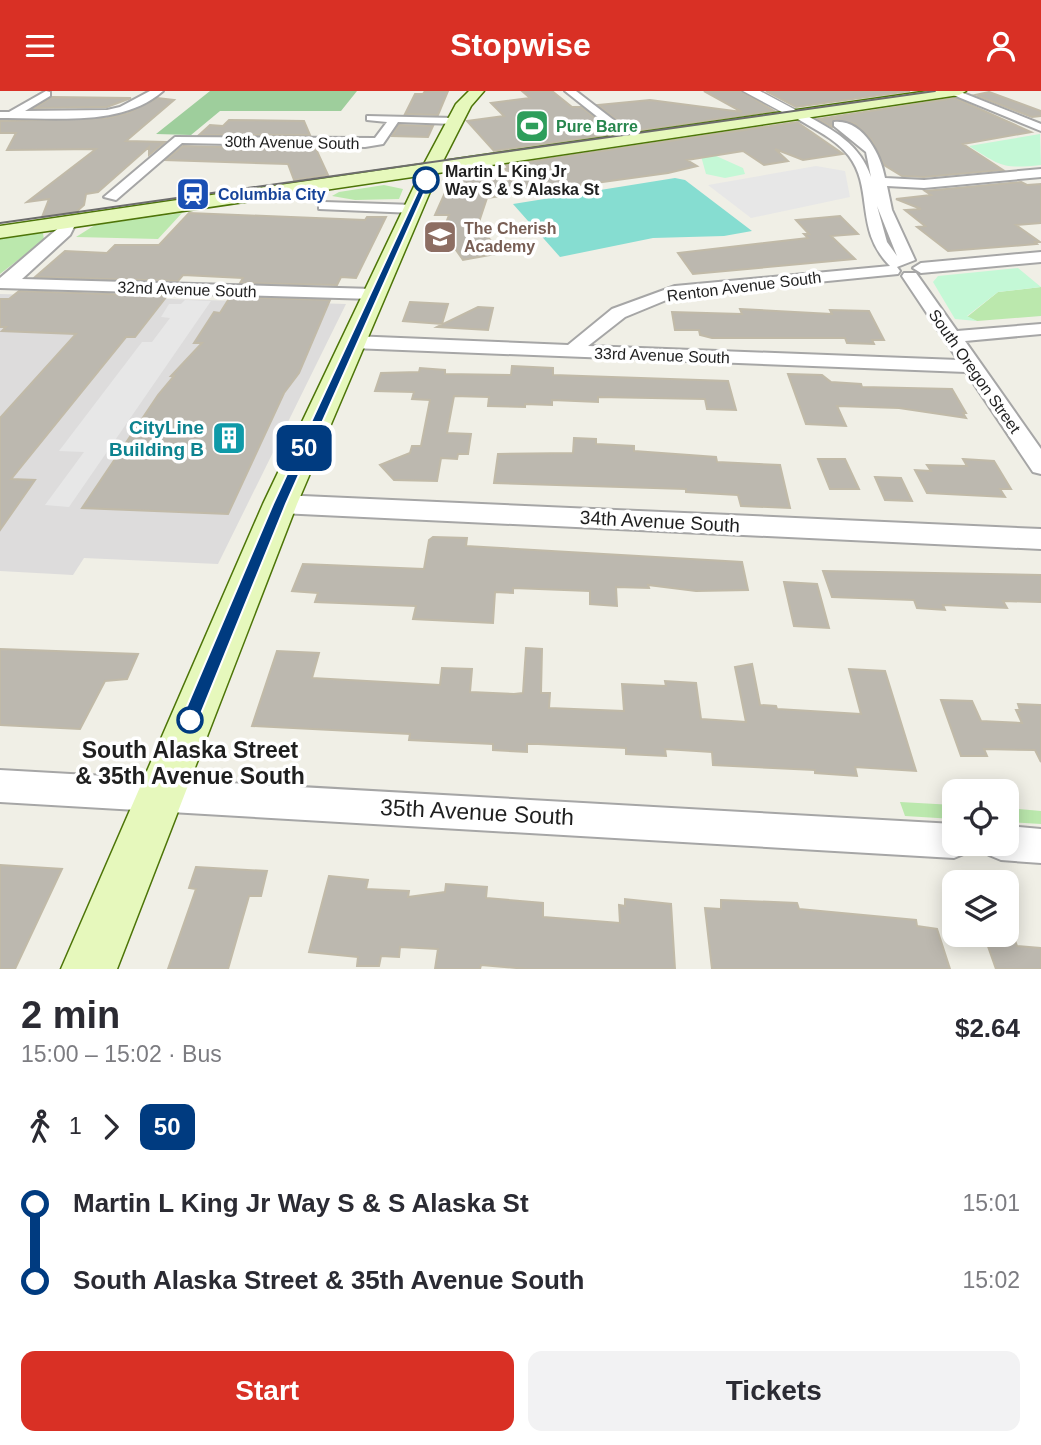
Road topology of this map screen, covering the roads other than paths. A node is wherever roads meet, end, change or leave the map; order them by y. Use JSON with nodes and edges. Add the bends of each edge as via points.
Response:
{"nodes":[{"id":1,"x":158,"y":91,"type":"edge"},
{"id":2,"x":477,"y":91,"type":"edge"},
{"id":3,"x":570,"y":91,"type":"edge"},
{"id":4,"x":750,"y":91,"type":"edge"},
{"id":5,"x":768,"y":91,"type":"edge"},
{"id":6,"x":888,"y":91,"type":"edge"},
{"id":7,"x":955,"y":92,"type":"edge"},
{"id":8,"x":46,"y":94,"type":"dead end"},
{"id":9,"x":798,"y":110,"type":"junction"},
{"id":10,"x":5,"y":115,"type":"edge"},
{"id":11,"x":370,"y":118,"type":"dead end"},
{"id":12,"x":394,"y":120,"type":"junction"},
{"id":13,"x":454,"y":121,"type":"junction"},
{"id":14,"x":618,"y":128,"type":"junction"},
{"id":15,"x":1041,"y":128,"type":"edge"},
{"id":16,"x":439,"y":152,"type":"junction"},
{"id":17,"x":430,"y":170,"type":"junction"},
{"id":18,"x":1041,"y":173,"type":"edge"},
{"id":19,"x":865,"y":181,"type":"junction"},
{"id":20,"x":882,"y":183,"type":"junction"},
{"id":21,"x":111,"y":197,"type":"junction"},
{"id":22,"x":324,"y":206,"type":"dead end"},
{"id":23,"x":28,"y":208,"type":"dead end"},
{"id":24,"x":414,"y":209,"type":"junction"},
{"id":25,"x":69,"y":223,"type":"junction"},
{"id":26,"x":0,"y":232,"type":"edge"},
{"id":27,"x":1041,"y":257,"type":"edge"},
{"id":28,"x":905,"y":268,"type":"junction"},
{"id":29,"x":3,"y":283,"type":"edge"},
{"id":30,"x":373,"y":294,"type":"junction"},
{"id":31,"x":1041,"y":329,"type":"edge"},
{"id":32,"x":952,"y":337,"type":"junction"},
{"id":33,"x":352,"y":342,"type":"junction"},
{"id":34,"x":572,"y":351,"type":"junction"},
{"id":35,"x":972,"y":366,"type":"junction"},
{"id":36,"x":1041,"y":466,"type":"edge"},
{"id":37,"x":279,"y":504,"type":"junction"},
{"id":38,"x":1041,"y":539,"type":"edge"},
{"id":39,"x":0,"y":786,"type":"edge"},
{"id":40,"x":159,"y":795,"type":"junction"},
{"id":41,"x":942,"y":840,"type":"edge"},
{"id":42,"x":1019,"y":844,"type":"edge"},
{"id":43,"x":1041,"y":846,"type":"edge"},
{"id":44,"x":89,"y":969,"type":"edge"}],
"edges":[{"from":1,"to":10,"type":"street","via":[[123,110],[89,115]]},
{"from":2,"to":13,"type":"main road"},
{"from":3,"to":14,"type":"street"},
{"from":4,"to":9,"type":"street"},
{"from":5,"to":9,"type":"street"},
{"from":6,"to":9,"type":"main road"},
{"from":7,"to":9,"type":"main road"},
{"from":7,"to":15,"type":"street"},
{"from":8,"to":10,"type":"street"},
{"from":9,"to":14,"type":"main road"},
{"from":9,"to":17,"type":"main road"},
{"from":9,"to":19,"type":"street","name":"South Oregon Street","via":[[849,150]]},
{"from":9,"to":20,"type":"street","name":"South Oregon Street","via":[[841,126],[873,151]]},
{"from":11,"to":12,"type":"street"},
{"from":12,"to":13,"type":"street"},
{"from":12,"to":21,"type":"street","name":"30th Avenue South","via":[[379,141],[365,143],[179,139]]},
{"from":13,"to":16,"type":"main road"},
{"from":14,"to":16,"type":"main road"},
{"from":16,"to":17,"type":"main road"},
{"from":16,"to":21,"type":"main road"},
{"from":17,"to":24,"type":"main road"},
{"from":17,"to":25,"type":"main road"},
{"from":18,"to":20,"type":"street","via":[[925,184]]},
{"from":19,"to":20,"type":"street"},
{"from":19,"to":28,"type":"street","name":"South Oregon Street","via":[[882,244]]},
{"from":20,"to":28,"type":"street","name":"South Oregon Street","via":[[881,193]]},
{"from":21,"to":23,"type":"main road"},
{"from":22,"to":24,"type":"street"},
{"from":24,"to":30,"type":"main road"},
{"from":25,"to":26,"type":"main road"},
{"from":25,"to":29,"type":"street","via":[[65,232]]},
{"from":27,"to":28,"type":"street","name":"Renton Avenue South"},
{"from":28,"to":32,"type":"street","name":"South Oregon Street"},
{"from":28,"to":34,"type":"street","name":"Renton Avenue South","via":[[675,291],[647,299],[600,323]]},
{"from":29,"to":30,"type":"street","name":"32nd Avenue South"},
{"from":30,"to":33,"type":"main road"},
{"from":31,"to":32,"type":"street"},
{"from":32,"to":35,"type":"street","name":"South Oregon Street"},
{"from":33,"to":34,"type":"street","name":"33rd Avenue South"},
{"from":33,"to":37,"type":"main road"},
{"from":34,"to":35,"type":"street","name":"33rd Avenue South"},
{"from":35,"to":36,"type":"street","name":"South Oregon Street"},
{"from":37,"to":38,"type":"street","name":"34th Avenue South"},
{"from":37,"to":40,"type":"main road"},
{"from":39,"to":40,"type":"street","name":"35th Avenue South"},
{"from":40,"to":41,"type":"street","name":"35th Avenue South"},
{"from":40,"to":44,"type":"main road"},
{"from":42,"to":43,"type":"street"}]}
